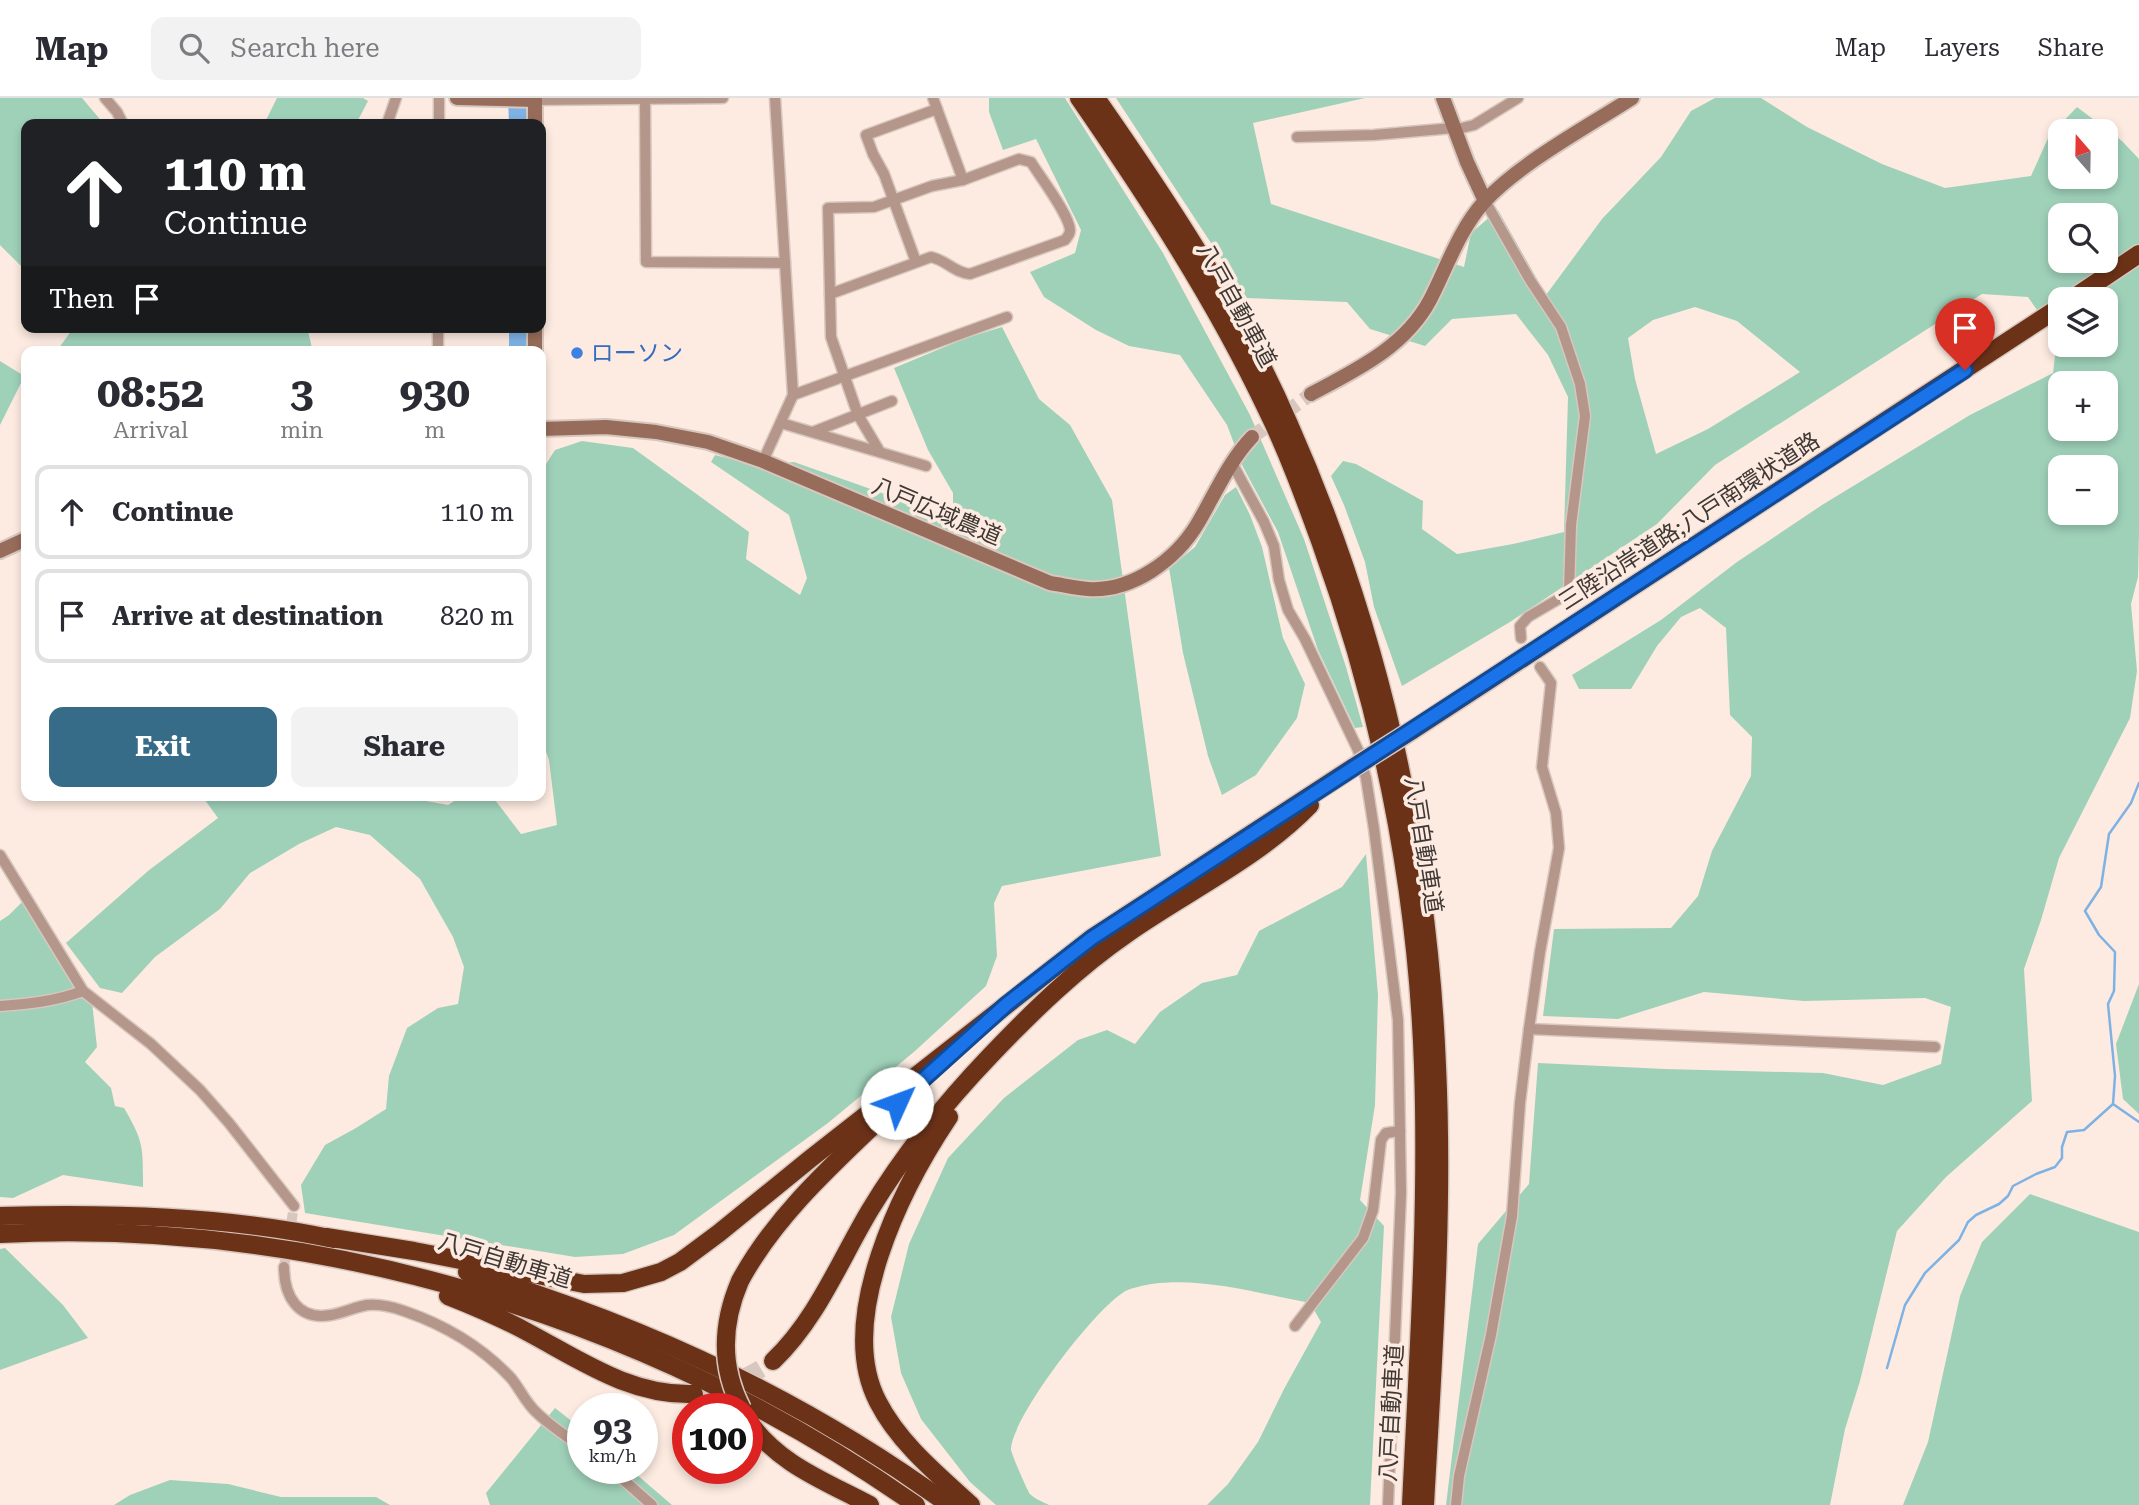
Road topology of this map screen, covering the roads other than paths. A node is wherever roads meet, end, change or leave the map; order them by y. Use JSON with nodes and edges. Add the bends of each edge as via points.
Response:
{"nodes":[{"id":1,"x":105,"y":98,"type":"edge"},
{"id":2,"x":396,"y":98,"type":"edge"},
{"id":3,"x":439,"y":98,"type":"edge"},
{"id":4,"x":457,"y":98,"type":"edge"},
{"id":5,"x":711,"y":98,"type":"edge"},
{"id":6,"x":723,"y":98,"type":"edge"},
{"id":7,"x":775,"y":98,"type":"edge"},
{"id":8,"x":933,"y":98,"type":"edge"},
{"id":9,"x":1079,"y":98,"type":"edge"},
{"id":10,"x":1096,"y":98,"type":"edge"},
{"id":11,"x":1443,"y":98,"type":"edge"},
{"id":12,"x":1518,"y":98,"type":"edge"},
{"id":13,"x":1632,"y":98,"type":"edge"},
{"id":14,"x":532,"y":99,"type":"edge"},
{"id":15,"x":601,"y":99,"type":"edge"},
{"id":16,"x":645,"y":99,"type":"edge"},
{"id":17,"x":937,"y":108,"type":"junction"},
{"id":18,"x":121,"y":119,"type":"edge"},
{"id":19,"x":389,"y":119,"type":"edge"},
{"id":20,"x":439,"y":119,"type":"edge"},
{"id":21,"x":534,"y":119,"type":"edge"},
{"id":22,"x":1454,"y":129,"type":"junction"},
{"id":23,"x":1297,"y":136,"type":"dead end"},
{"id":24,"x":963,"y":180,"type":"junction"},
{"id":25,"x":893,"y":200,"type":"junction"},
{"id":26,"x":1485,"y":201,"type":"junction"},
{"id":27,"x":2139,"y":254,"type":"edge"},
{"id":28,"x":916,"y":262,"type":"junction"},
{"id":29,"x":785,"y":263,"type":"junction"},
{"id":30,"x":2090,"y":287,"type":"edge"},
{"id":31,"x":830,"y":294,"type":"junction"},
{"id":32,"x":2048,"y":315,"type":"edge"},
{"id":33,"x":1007,"y":317,"type":"dead end"},
{"id":34,"x":845,"y":377,"type":"junction"},
{"id":35,"x":1311,"y":394,"type":"tunnel mouth"},
{"id":36,"x":793,"y":395,"type":"junction"},
{"id":37,"x":892,"y":401,"type":"dead end"},
{"id":38,"x":858,"y":415,"type":"junction"},
{"id":39,"x":781,"y":423,"type":"junction"},
{"id":40,"x":546,"y":429,"type":"edge"},
{"id":41,"x":813,"y":432,"type":"junction"},
{"id":42,"x":1252,"y":437,"type":"tunnel mouth"},
{"id":43,"x":880,"y":452,"type":"junction"},
{"id":44,"x":763,"y":461,"type":"junction"},
{"id":45,"x":1232,"y":463,"type":"junction"},
{"id":46,"x":926,"y":466,"type":"dead end"},
{"id":47,"x":21,"y":540,"type":"edge"},
{"id":48,"x":0,"y":551,"type":"edge"},
{"id":49,"x":1521,"y":638,"type":"dead end"},
{"id":50,"x":1540,"y":667,"type":"dead end"},
{"id":51,"x":1349,"y":771,"type":"junction"},
{"id":52,"x":0,"y":855,"type":"edge"},
{"id":53,"x":83,"y":991,"type":"junction"},
{"id":54,"x":1007,"y":1004,"type":"junction"},
{"id":55,"x":0,"y":1006,"type":"edge"},
{"id":56,"x":1529,"y":1028,"type":"junction"},
{"id":57,"x":1015,"y":1031,"type":"junction"},
{"id":58,"x":1935,"y":1047,"type":"dead end"},
{"id":59,"x":1400,"y":1131,"type":"junction"},
{"id":60,"x":294,"y":1206,"type":"dead end"},
{"id":61,"x":0,"y":1216,"type":"edge"},
{"id":62,"x":0,"y":1234,"type":"edge"},
{"id":63,"x":326,"y":1237,"type":"junction"},
{"id":64,"x":328,"y":1259,"type":"junction"},
{"id":65,"x":284,"y":1267,"type":"tunnel mouth"},
{"id":66,"x":1295,"y":1326,"type":"dead end"},
{"id":67,"x":774,"y":1361,"type":"tunnel mouth"},
{"id":68,"x":672,"y":1393,"type":"tunnel mouth"},
{"id":69,"x":736,"y":1393,"type":"edge"},
{"id":70,"x":567,"y":1436,"type":"edge"},
{"id":71,"x":763,"y":1437,"type":"edge"},
{"id":72,"x":628,"y":1484,"type":"edge"},
{"id":73,"x":652,"y":1505,"type":"edge"},
{"id":74,"x":870,"y":1505,"type":"edge"},
{"id":75,"x":916,"y":1505,"type":"edge"},
{"id":76,"x":949,"y":1505,"type":"edge"},
{"id":77,"x":971,"y":1505,"type":"edge"},
{"id":78,"x":1388,"y":1505,"type":"edge"},
{"id":79,"x":1411,"y":1505,"type":"edge"},
{"id":80,"x":1425,"y":1505,"type":"edge"},
{"id":81,"x":1456,"y":1505,"type":"edge"}],
"edges":[{"from":1,"to":18,"type":"street"},
{"from":2,"to":19,"type":"street"},
{"from":3,"to":20,"type":"street"},
{"from":4,"to":14,"type":"street"},
{"from":5,"to":6,"type":"street"},
{"from":5,"to":16,"type":"street"},
{"from":7,"to":29,"type":"street"},
{"from":8,"to":17,"type":"street"},
{"from":9,"to":79,"type":"highway","name":"八戸自動車道","via":[[1188,265],[1268,412],[1341,598],[1379,733],[1412,926],[1423,1063],[1425,1183]]},
{"from":10,"to":80,"type":"highway","name":"八戸自動車道","via":[[1208,269],[1289,422],[1357,603],[1393,731],[1427,926],[1437,1066],[1439,1186]]},
{"from":11,"to":22,"type":"street"},
{"from":12,"to":22,"type":"street","via":[[1474,125]]},
{"from":13,"to":26,"type":"street","via":[[1556,146]]},
{"from":14,"to":15,"type":"street"},
{"from":14,"to":21,"type":"street"},
{"from":15,"to":16,"type":"street"},
{"from":16,"to":29,"type":"street","via":[[646,262]]},
{"from":17,"to":24,"type":"street"},
{"from":17,"to":25,"type":"street","via":[[866,135]]},
{"from":22,"to":23,"type":"street"},
{"from":22,"to":26,"type":"street"},
{"from":24,"to":25,"type":"street"},
{"from":24,"to":28,"type":"street","via":[[1019,159],[1031,162],[1061,208],[1068,236],[970,274],[932,257]]},
{"from":25,"to":28,"type":"street"},
{"from":25,"to":31,"type":"street","via":[[873,206],[828,208]]},
{"from":26,"to":35,"type":"street","via":[[1468,223],[1414,325],[1362,366]]},
{"from":26,"to":49,"type":"street","via":[[1561,327],[1580,384],[1585,416],[1571,525],[1569,593],[1528,617],[1520,626]]},
{"from":27,"to":30,"type":"highway"},
{"from":28,"to":31,"type":"street"},
{"from":29,"to":36,"type":"street"},
{"from":31,"to":34,"type":"street","via":[[831,337]]},
{"from":32,"to":51,"type":"highway","name":"三陸沿岸道路;八戸南環状道路","bridge":true},
{"from":33,"to":34,"type":"street"},
{"from":34,"to":36,"type":"street"},
{"from":34,"to":38,"type":"street"},
{"from":36,"to":39,"type":"street"},
{"from":37,"to":38,"type":"street"},
{"from":38,"to":41,"type":"street"},
{"from":38,"to":43,"type":"street"},
{"from":39,"to":41,"type":"street"},
{"from":39,"to":44,"type":"street"},
{"from":40,"to":44,"type":"street","name":"八戸広域農道","via":[[606,427],[656,432],[708,442]]},
{"from":41,"to":43,"type":"street"},
{"from":42,"to":45,"type":"street","name":"八戸広域農道"},
{"from":43,"to":46,"type":"street"},
{"from":44,"to":45,"type":"street","name":"八戸広域農道","via":[[1050,583],[1089,589],[1138,579],[1177,550]]},
{"from":45,"to":59,"type":"street","via":[[1264,522],[1288,610],[1353,737],[1366,778],[1398,1020]]},
{"from":47,"to":48,"type":"street"},
{"from":50,"to":56,"type":"street","via":[[1551,683],[1542,767],[1556,813],[1559,848]]},
{"from":51,"to":54,"type":"highway","name":"三陸沿岸道路;八戸南環状道路","via":[[1092,938]]},
{"from":51,"to":57,"type":"highway","name":"三陸沿岸道路;八戸南環状道路","via":[[1278,835],[1099,954]]},
{"from":52,"to":53,"type":"street"},
{"from":53,"to":55,"type":"street","via":[[44,1002]]},
{"from":53,"to":60,"type":"street","via":[[200,1090]]},
{"from":54,"to":63,"type":"highway","via":[[705,1245],[642,1279],[584,1284]]},
{"from":54,"to":69,"type":"highway","bridge":true,"via":[[914,1087],[765,1241],[740,1281],[727,1317],[725,1340]]},
{"from":56,"to":58,"type":"street"},
{"from":56,"to":81,"type":"street","via":[[1512,1216]]},
{"from":57,"to":67,"type":"highway","via":[[913,1147],[870,1210],[810,1318]]},
{"from":57,"to":77,"type":"highway","via":[[967,1090],[926,1152],[876,1270],[864,1320],[864,1362],[877,1401],[904,1440]]},
{"from":59,"to":66,"type":"street","via":[[1387,1133],[1381,1140],[1373,1210],[1363,1238]]},
{"from":59,"to":78,"type":"street"},
{"from":61,"to":63,"type":"highway","name":"八戸自動車道","via":[[153,1217]]},
{"from":62,"to":64,"type":"highway","name":"八戸自動車道","via":[[152,1236],[273,1248]]},
{"from":63,"to":76,"type":"highway","name":"八戸自動車道","via":[[515,1286],[664,1342],[814,1418]]},
{"from":64,"to":68,"type":"highway","via":[[416,1284],[475,1307],[622,1382]]},
{"from":64,"to":75,"type":"highway","name":"八戸自動車道","via":[[487,1296],[645,1354],[754,1405]]},
{"from":65,"to":70,"type":"street","via":[[287,1293],[296,1306],[310,1314],[328,1316],[368,1305],[386,1307],[462,1336],[487,1354],[536,1412]]},
{"from":71,"to":74,"type":"highway","via":[[803,1471]]},
{"from":72,"to":73,"type":"street"}]}
